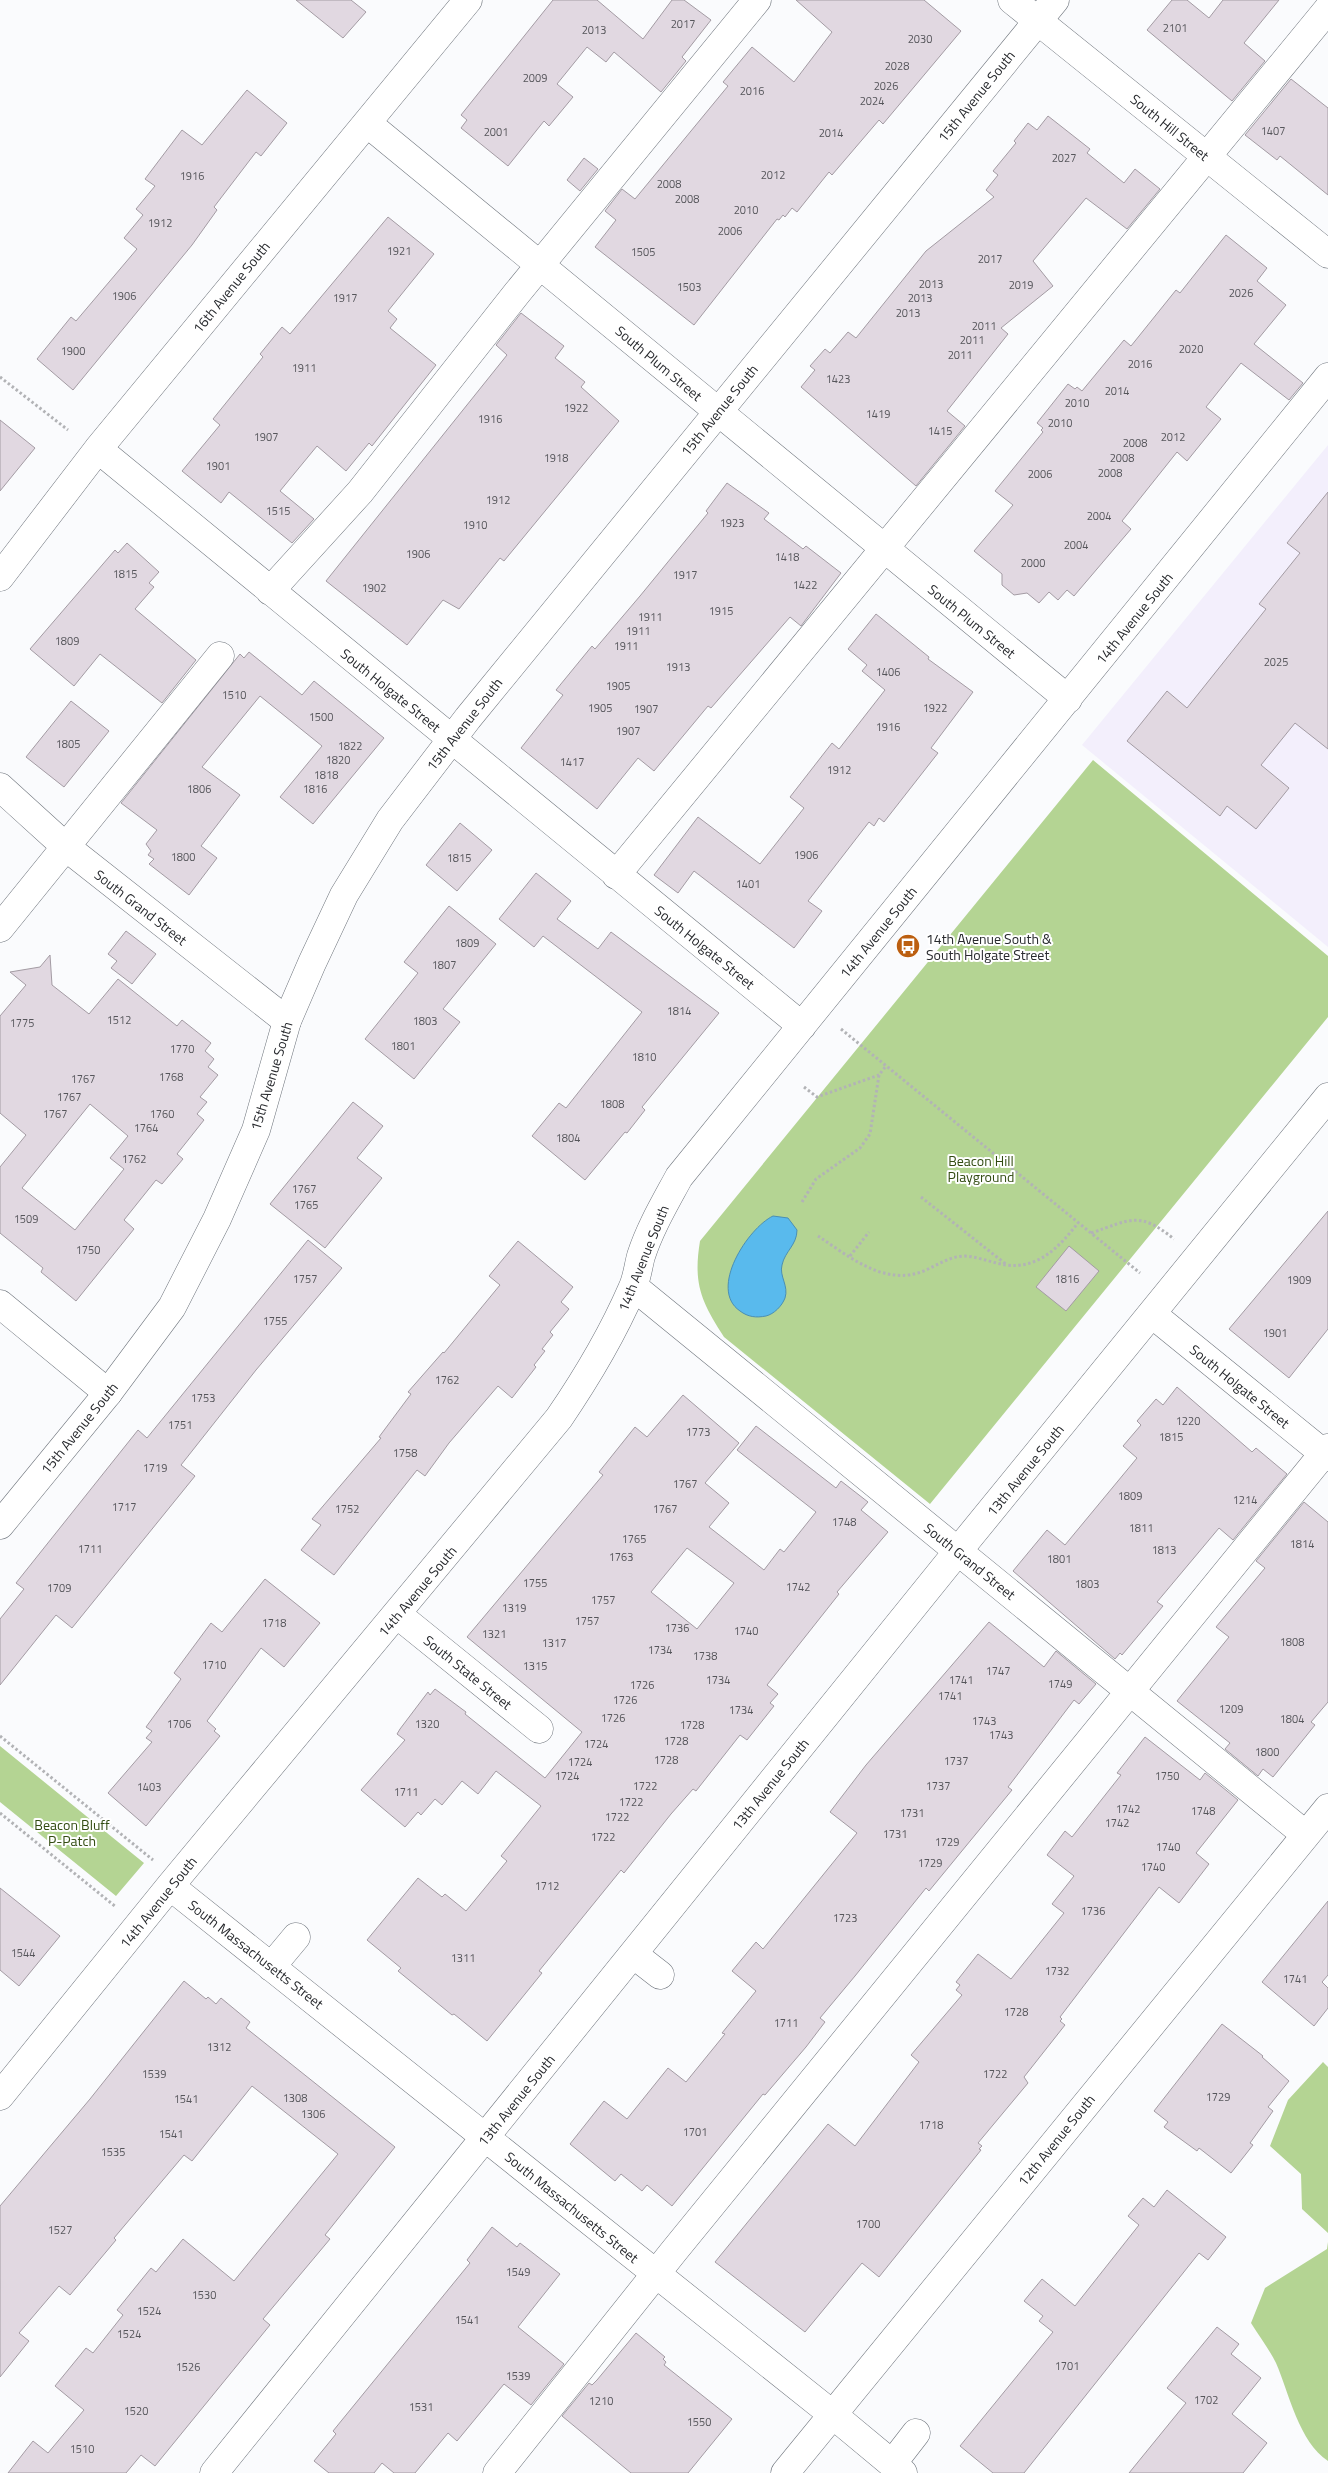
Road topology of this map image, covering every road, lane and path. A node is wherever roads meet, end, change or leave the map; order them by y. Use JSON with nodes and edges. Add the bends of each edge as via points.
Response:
{"nodes":[{"id":1,"x":468,"y":0,"type":"edge"},
{"id":2,"x":757,"y":0,"type":"edge"},
{"id":3,"x":1012,"y":0,"type":"edge"},
{"id":4,"x":1054,"y":0,"type":"edge"},
{"id":5,"x":1328,"y":9,"type":"edge"},
{"id":6,"x":1038,"y":21,"type":"junction"},
{"id":7,"x":367,"y":123,"type":"junction"},
{"id":8,"x":1206,"y":157,"type":"junction"},
{"id":9,"x":1328,"y":254,"type":"edge"},
{"id":10,"x":540,"y":265,"type":"junction"},
{"id":11,"x":0,"y":377,"type":"edge"},
{"id":12,"x":1328,"y":377,"type":"edge"},
{"id":13,"x":718,"y":412,"type":"junction"},
{"id":14,"x":68,"y":430,"type":"dead end"},
{"id":15,"x":98,"y":449,"type":"junction"},
{"id":16,"x":886,"y":550,"type":"junction"},
{"id":17,"x":0,"y":577,"type":"edge"},
{"id":18,"x":270,"y":591,"type":"junction"},
{"id":19,"x":220,"y":656,"type":"dead end"},
{"id":20,"x":1068,"y":699,"type":"junction"},
{"id":21,"x":451,"y":739,"type":"junction"},
{"id":22,"x":0,"y":787,"type":"edge"},
{"id":23,"x":66,"y":847,"type":"junction"},
{"id":24,"x":616,"y":875,"type":"junction"},
{"id":25,"x":0,"y":928,"type":"edge"},
{"id":26,"x":287,"y":1021,"type":"junction"},
{"id":27,"x":802,"y":1026,"type":"junction"},
{"id":28,"x":841,"y":1029,"type":"dead end"},
{"id":29,"x":886,"y":1066,"type":"junction"},
{"id":30,"x":879,"y":1075,"type":"junction"},
{"id":31,"x":804,"y":1087,"type":"dead end"},
{"id":32,"x":1328,"y":1098,"type":"edge"},
{"id":33,"x":921,"y":1197,"type":"dead end"},
{"id":34,"x":802,"y":1202,"type":"dead end"},
{"id":35,"x":1078,"y":1223,"type":"junction"},
{"id":36,"x":869,"y":1232,"type":"dead end"},
{"id":37,"x":1090,"y":1233,"type":"junction"},
{"id":38,"x":818,"y":1236,"type":"dead end"},
{"id":39,"x":1176,"y":1240,"type":"dead end"},
{"id":40,"x":850,"y":1256,"type":"junction"},
{"id":41,"x":1008,"y":1265,"type":"junction"},
{"id":42,"x":1140,"y":1273,"type":"dead end"},
{"id":43,"x":634,"y":1287,"type":"junction"},
{"id":44,"x":0,"y":1304,"type":"edge"},
{"id":45,"x":1152,"y":1314,"type":"junction"},
{"id":46,"x":108,"y":1394,"type":"junction"},
{"id":47,"x":1327,"y":1453,"type":"edge"},
{"id":48,"x":0,"y":1525,"type":"edge"},
{"id":49,"x":958,"y":1550,"type":"junction"},
{"id":50,"x":398,"y":1615,"type":"junction"},
{"id":51,"x":1130,"y":1692,"type":"junction"},
{"id":52,"x":539,"y":1729,"type":"dead end"},
{"id":53,"x":0,"y":1736,"type":"edge"},
{"id":54,"x":1328,"y":1808,"type":"edge"},
{"id":55,"x":0,"y":1813,"type":"edge"},
{"id":56,"x":1306,"y":1836,"type":"junction"},
{"id":57,"x":154,"y":1862,"type":"dead end"},
{"id":58,"x":170,"y":1886,"type":"junction"},
{"id":59,"x":122,"y":1913,"type":"dead end"},
{"id":60,"x":296,"y":1937,"type":"dead end"},
{"id":61,"x":633,"y":1954,"type":"junction"},
{"id":62,"x":271,"y":1967,"type":"junction"},
{"id":63,"x":660,"y":1975,"type":"dead end"},
{"id":64,"x":0,"y":2096,"type":"edge"},
{"id":65,"x":486,"y":2138,"type":"junction"},
{"id":66,"x":656,"y":2274,"type":"junction"},
{"id":67,"x":832,"y":2414,"type":"junction"},
{"id":68,"x":916,"y":2433,"type":"dead end"},
{"id":69,"x":898,"y":2468,"type":"edge"},
{"id":70,"x":214,"y":2473,"type":"edge"},
{"id":71,"x":497,"y":2473,"type":"edge"},
{"id":72,"x":785,"y":2473,"type":"edge"}],
"edges":[{"from":1,"to":7,"type":"street","name":"16th Avenue South"},
{"from":2,"to":10,"type":"street"},
{"from":3,"to":6,"type":"street","name":"South Hill Street"},
{"from":4,"to":6,"type":"street","name":"15th Avenue South"},
{"from":5,"to":8,"type":"street"},
{"from":6,"to":8,"type":"street","name":"South Hill Street"},
{"from":6,"to":13,"type":"street","name":"15th Avenue South"},
{"from":7,"to":10,"type":"street","name":"South Plum Street"},
{"from":7,"to":15,"type":"street","name":"16th Avenue South"},
{"from":8,"to":9,"type":"street","name":"South Hill Street"},
{"from":8,"to":16,"type":"street"},
{"from":10,"to":13,"type":"street","name":"South Plum Street"},
{"from":10,"to":18,"type":"street","via":[[360,492]]},
{"from":11,"to":14,"type":"path"},
{"from":12,"to":20,"type":"street","name":"14th Avenue South"},
{"from":13,"to":16,"type":"street","name":"South Plum Street"},
{"from":13,"to":21,"type":"street","name":"15th Avenue South"},
{"from":15,"to":17,"type":"street","name":"16th Avenue South"},
{"from":15,"to":18,"type":"street","name":"South Holgate Street"},
{"from":16,"to":20,"type":"street","name":"South Plum Street"},
{"from":16,"to":24,"type":"street"},
{"from":18,"to":21,"type":"street","name":"South Holgate Street"},
{"from":19,"to":23,"type":"street"},
{"from":20,"to":27,"type":"street","name":"14th Avenue South"},
{"from":21,"to":24,"type":"street","name":"South Holgate Street"},
{"from":21,"to":26,"type":"street","name":"15th Avenue South","via":[[390,820],[344,896]]},
{"from":22,"to":23,"type":"street","name":"South Grand Street"},
{"from":23,"to":25,"type":"street"},
{"from":23,"to":26,"type":"street","name":"South Grand Street"},
{"from":24,"to":27,"type":"street","name":"South Holgate Street"},
{"from":26,"to":46,"type":"street","name":"15th Avenue South","via":[[256,1130],[217,1219],[172,1307]]},
{"from":27,"to":43,"type":"street","name":"14th Avenue South","via":[[679,1177],[659,1214]]},
{"from":28,"to":29,"type":"path"},
{"from":29,"to":30,"type":"path"},
{"from":29,"to":35,"type":"path"},
{"from":30,"to":31,"type":"path","via":[[817,1098]]},
{"from":30,"to":34,"type":"path","via":[[870,1134],[860,1148],[816,1179]]},
{"from":32,"to":45,"type":"street","name":"13th Avenue South"},
{"from":33,"to":41,"type":"path"},
{"from":35,"to":37,"type":"path"},
{"from":35,"to":41,"type":"path","via":[[1060,1246],[1043,1258],[1025,1265]]},
{"from":36,"to":40,"type":"path"},
{"from":37,"to":39,"type":"path","via":[[1144,1220]]},
{"from":37,"to":42,"type":"path"},
{"from":38,"to":40,"type":"path"},
{"from":40,"to":41,"type":"path","via":[[874,1271],[896,1275],[918,1273],[965,1256]]},
{"from":43,"to":49,"type":"street","name":"South Grand Street"},
{"from":43,"to":50,"type":"street","name":"14th Avenue South","via":[[590,1372],[559,1418]]},
{"from":44,"to":46,"type":"street"},
{"from":45,"to":47,"type":"street","name":"South Holgate Street"},
{"from":45,"to":49,"type":"street","name":"13th Avenue South"},
{"from":46,"to":48,"type":"street","name":"15th Avenue South"},
{"from":47,"to":51,"type":"street"},
{"from":49,"to":51,"type":"street","name":"South Grand Street"},
{"from":49,"to":61,"type":"street","name":"13th Avenue South"},
{"from":50,"to":52,"type":"street","name":"South State Street"},
{"from":50,"to":58,"type":"street","name":"14th Avenue South"},
{"from":51,"to":56,"type":"street","name":"South Grand Street"},
{"from":51,"to":66,"type":"street"},
{"from":53,"to":57,"type":"path"},
{"from":54,"to":56,"type":"street","name":"12th Avenue South"},
{"from":55,"to":59,"type":"path"},
{"from":56,"to":67,"type":"street","name":"12th Avenue South"},
{"from":58,"to":62,"type":"street","name":"South Massachusetts Street"},
{"from":58,"to":64,"type":"street","name":"14th Avenue South"},
{"from":60,"to":62,"type":"street"},
{"from":61,"to":63,"type":"street"},
{"from":61,"to":65,"type":"street","name":"13th Avenue South"},
{"from":62,"to":65,"type":"street","name":"South Massachusetts Street"},
{"from":65,"to":66,"type":"street","name":"South Massachusetts Street"},
{"from":65,"to":70,"type":"street","name":"13th Avenue South"},
{"from":66,"to":67,"type":"street","name":"South Massachusetts Street"},
{"from":66,"to":71,"type":"street"},
{"from":67,"to":69,"type":"street","name":"South Massachusetts Street"},
{"from":67,"to":72,"type":"street","name":"12th Avenue South"},
{"from":68,"to":69,"type":"street"}]}
